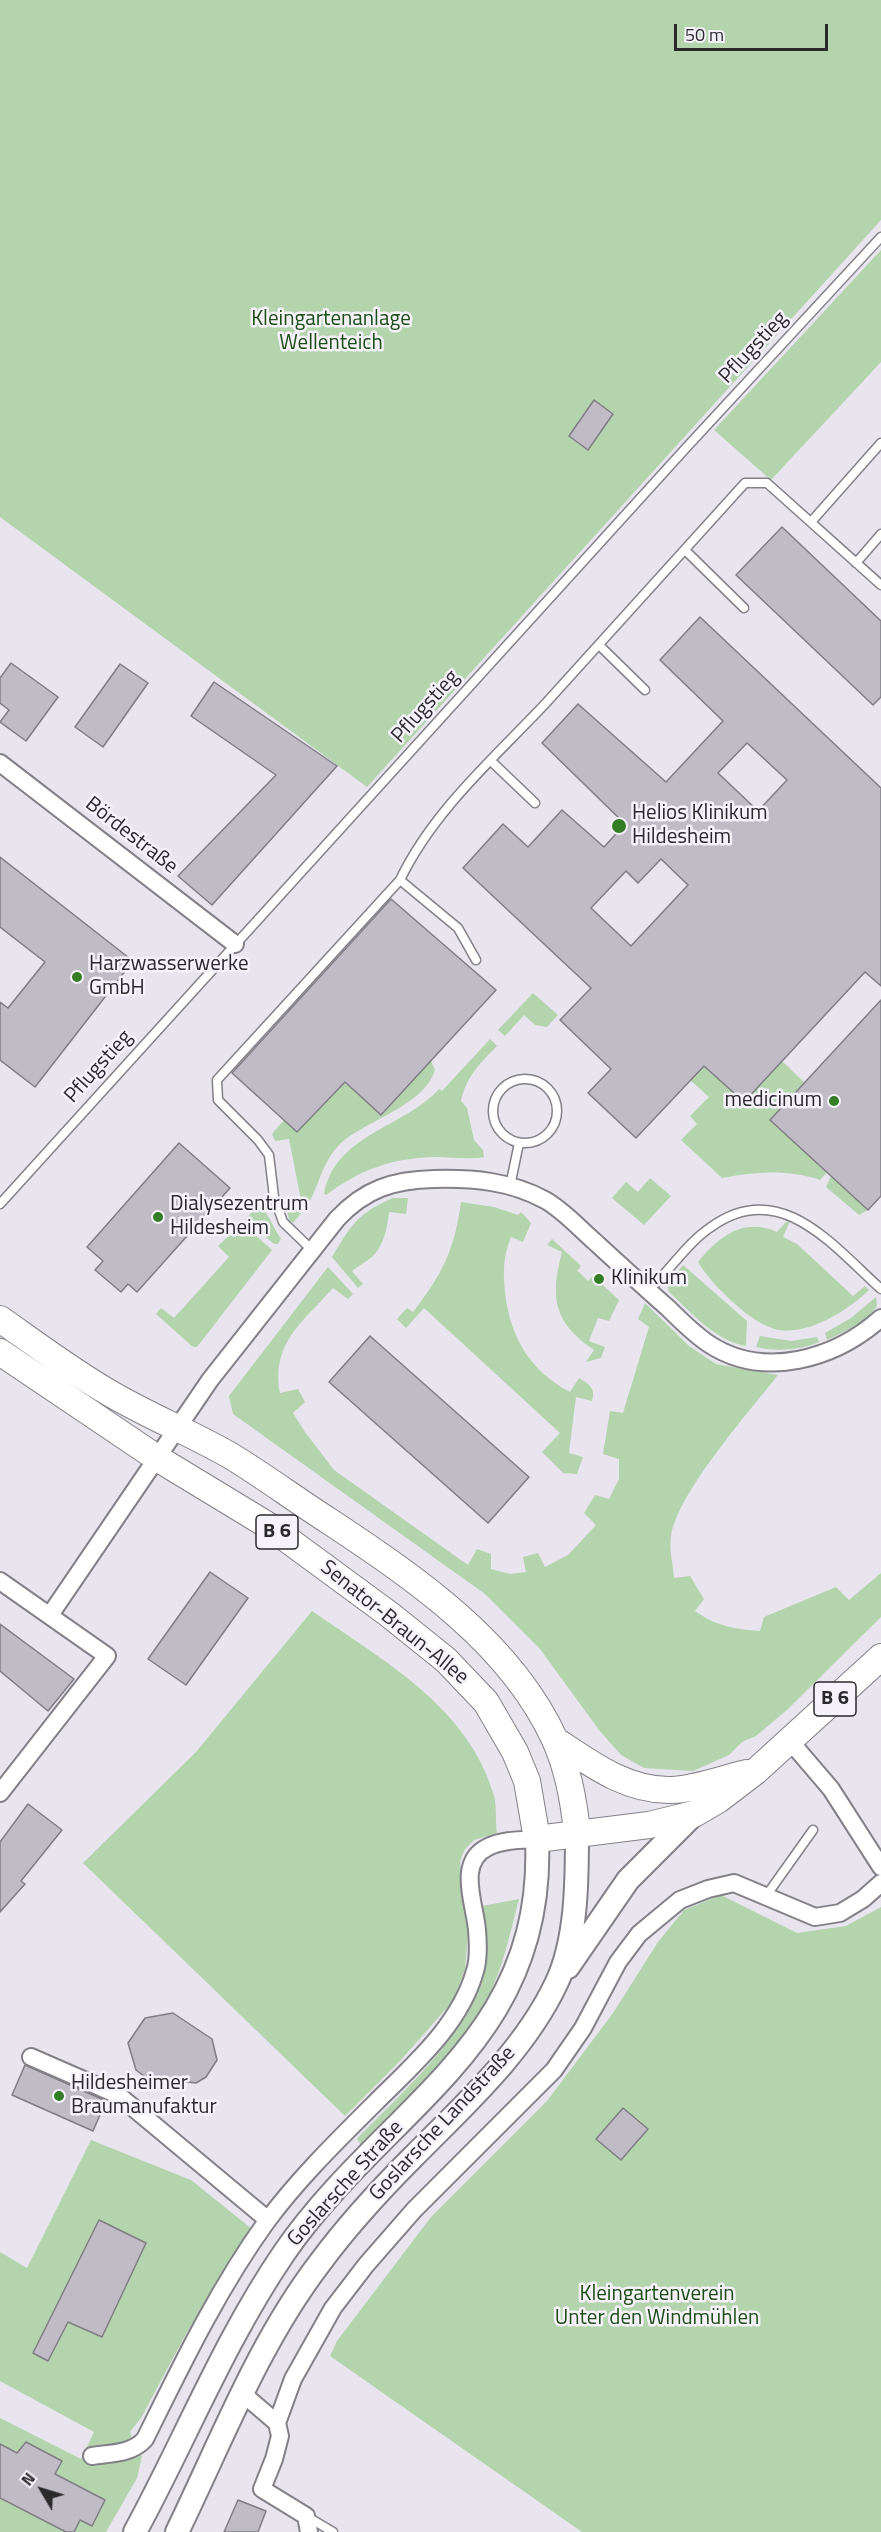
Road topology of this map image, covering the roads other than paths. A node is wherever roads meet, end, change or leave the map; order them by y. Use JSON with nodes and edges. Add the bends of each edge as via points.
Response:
{"nodes":[{"id":1,"x":881,"y":237,"type":"edge"},
{"id":2,"x":881,"y":443,"type":"edge"},
{"id":3,"x":811,"y":522,"type":"junction"},
{"id":4,"x":881,"y":534,"type":"edge"},
{"id":5,"x":684,"y":550,"type":"junction"},
{"id":6,"x":856,"y":563,"type":"junction"},
{"id":7,"x":881,"y":585,"type":"edge"},
{"id":8,"x":744,"y":608,"type":"dead end"},
{"id":9,"x":599,"y":645,"type":"junction"},
{"id":10,"x":645,"y":690,"type":"dead end"},
{"id":11,"x":491,"y":761,"type":"junction"},
{"id":12,"x":0,"y":763,"type":"edge"},
{"id":13,"x":535,"y":803,"type":"dead end"},
{"id":14,"x":400,"y":880,"type":"junction"},
{"id":15,"x":235,"y":944,"type":"junction"},
{"id":16,"x":476,"y":960,"type":"dead end"},
{"id":17,"x":519,"y":1143,"type":"junction"},
{"id":18,"x":510,"y":1186,"type":"junction"},
{"id":19,"x":0,"y":1203,"type":"edge"},
{"id":20,"x":312,"y":1251,"type":"junction"},
{"id":21,"x":881,"y":1289,"type":"edge"},
{"id":22,"x":647,"y":1290,"type":"junction"},
{"id":23,"x":881,"y":1318,"type":"edge"},
{"id":24,"x":0,"y":1319,"type":"edge"},
{"id":25,"x":0,"y":1352,"type":"edge"},
{"id":26,"x":177,"y":1429,"type":"junction"},
{"id":27,"x":157,"y":1458,"type":"junction"},
{"id":28,"x":0,"y":1581,"type":"edge"},
{"id":29,"x":50,"y":1615,"type":"junction"},
{"id":30,"x":881,"y":1657,"type":"edge"},
{"id":31,"x":555,"y":1740,"type":"junction"},
{"id":32,"x":790,"y":1742,"type":"junction"},
{"id":33,"x":756,"y":1771,"type":"junction"},
{"id":34,"x":0,"y":1793,"type":"edge"},
{"id":35,"x":694,"y":1814,"type":"junction"},
{"id":36,"x":813,"y":1830,"type":"dead end"},
{"id":37,"x":577,"y":1833,"type":"junction"},
{"id":38,"x":537,"y":1839,"type":"junction"},
{"id":39,"x":881,"y":1867,"type":"edge"},
{"id":40,"x":881,"y":1883,"type":"edge"},
{"id":41,"x":766,"y":1896,"type":"junction"},
{"id":42,"x":557,"y":1983,"type":"junction"},
{"id":43,"x":31,"y":2057,"type":"dead end"},
{"id":44,"x":268,"y":2220,"type":"junction"},
{"id":45,"x":243,"y":2394,"type":"junction"},
{"id":46,"x":278,"y":2423,"type":"junction"},
{"id":47,"x":92,"y":2456,"type":"dead end"},
{"id":48,"x":182,"y":2522,"type":"edge"},
{"id":49,"x":308,"y":2524,"type":"edge"},
{"id":50,"x":135,"y":2532,"type":"edge"},
{"id":51,"x":166,"y":2532,"type":"edge"},
{"id":52,"x":333,"y":2532,"type":"edge"}],
"edges":[{"from":1,"to":15,"type":"lane","name":"Pflugstieg"},
{"from":2,"to":3,"type":"lane"},
{"from":3,"to":5,"type":"lane","via":[[767,483],[745,483]]},
{"from":3,"to":6,"type":"lane"},
{"from":4,"to":6,"type":"lane"},
{"from":5,"to":8,"type":"lane"},
{"from":5,"to":9,"type":"lane"},
{"from":6,"to":7,"type":"lane"},
{"from":9,"to":10,"type":"lane"},
{"from":9,"to":11,"type":"lane"},
{"from":11,"to":13,"type":"lane"},
{"from":11,"to":14,"type":"lane","via":[[443,813],[411,857]]},
{"from":12,"to":15,"type":"street","name":"Bördestraße"},
{"from":14,"to":16,"type":"lane","via":[[458,928]]},
{"from":14,"to":20,"type":"lane","via":[[217,1080],[218,1100],[269,1155],[274,1197],[283,1222]]},
{"from":15,"to":19,"type":"lane","name":"Pflugstieg"},
{"from":17,"to":17,"type":"lane","via":[[540,1140],[557,1114],[552,1094],[536,1081],[525,1079],[506,1086],[495,1103],[494,1114],[501,1132]]},
{"from":17,"to":18,"type":"lane"},
{"from":18,"to":20,"type":"street","via":[[466,1178],[406,1182],[369,1192],[352,1203]]},
{"from":18,"to":22,"type":"street","via":[[551,1204]]},
{"from":20,"to":26,"type":"street","via":[[210,1380]]},
{"from":21,"to":22,"type":"lane","via":[[809,1225],[788,1214],[765,1210],[740,1212],[709,1228]]},
{"from":22,"to":23,"type":"street","via":[[710,1345],[756,1361],[788,1362],[828,1352],[859,1336]]},
{"from":24,"to":26,"type":"main road","name":"Senator-Braun-Allee","number":"B 6","via":[[112,1395]]},
{"from":25,"to":27,"type":"main road","name":"Senator-Braun-Allee","number":"B 6"},
{"from":26,"to":27,"type":"street"},
{"from":26,"to":31,"type":"main road","name":"Senator-Braun-Allee","number":"B 6","via":[[239,1461],[365,1545],[445,1606],[499,1656]]},
{"from":27,"to":29,"type":"street"},
{"from":27,"to":38,"type":"main road","name":"Senator-Braun-Allee","number":"B 6","via":[[269,1526],[390,1615],[465,1678],[486,1702],[515,1752],[527,1781]]},
{"from":28,"to":29,"type":"street"},
{"from":29,"to":34,"type":"street","via":[[107,1656]]},
{"from":30,"to":32,"type":"main road","number":"B 6"},
{"from":31,"to":33,"type":"main road","number":"B 6","via":[[602,1771],[631,1784],[670,1791]]},
{"from":31,"to":37,"type":"main road","name":"Senator-Braun-Allee","number":"B 6","via":[[566,1771]]},
{"from":32,"to":33,"type":"main road","number":"B 6"},
{"from":32,"to":39,"type":"street","via":[[831,1789]]},
{"from":33,"to":35,"type":"main road","number":"B 6"},
{"from":35,"to":37,"type":"main road","number":"B 6","via":[[649,1825]]},
{"from":35,"to":42,"type":"main road","via":[[624,1885]]},
{"from":36,"to":41,"type":"lane"},
{"from":37,"to":38,"type":"main road","number":"B 6"},
{"from":37,"to":42,"type":"main road","name":"Goslarsche Landstraße","via":[[571,1935]]},
{"from":38,"to":44,"type":"street","via":[[490,1846],[477,1855],[469,1879],[477,1930],[476,1969],[462,2006],[432,2044],[322,2156]]},
{"from":38,"to":50,"type":"main road","name":"Goslarsche Straße","via":[[537,1888],[527,1937],[509,1988],[495,2013],[462,2058],[346,2178],[294,2239],[248,2309]]},
{"from":40,"to":41,"type":"street","name":"Goslarsche Landstraße","via":[[840,1913],[815,1917]]},
{"from":41,"to":46,"type":"street","name":"Goslarsche Landstraße","via":[[734,1883],[708,1889],[680,1900],[639,1934],[618,1962],[584,2028],[554,2070],[414,2210],[333,2308],[293,2379]]},
{"from":42,"to":45,"type":"main road","name":"Goslarsche Landstraße","via":[[513,2051],[378,2193],[319,2264],[295,2296]]},
{"from":43,"to":44,"type":"street","via":[[118,2095]]},
{"from":44,"to":47,"type":"street","via":[[216,2300],[145,2439],[127,2451]]},
{"from":45,"to":46,"type":"street"},
{"from":45,"to":48,"type":"main road","name":"Goslarsche Landstraße"},
{"from":46,"to":49,"type":"street","name":"Goslarsche Landstraße","via":[[280,2436],[262,2489]]},
{"from":48,"to":51,"type":"main road"},
{"from":49,"to":52,"type":"lane"}]}
